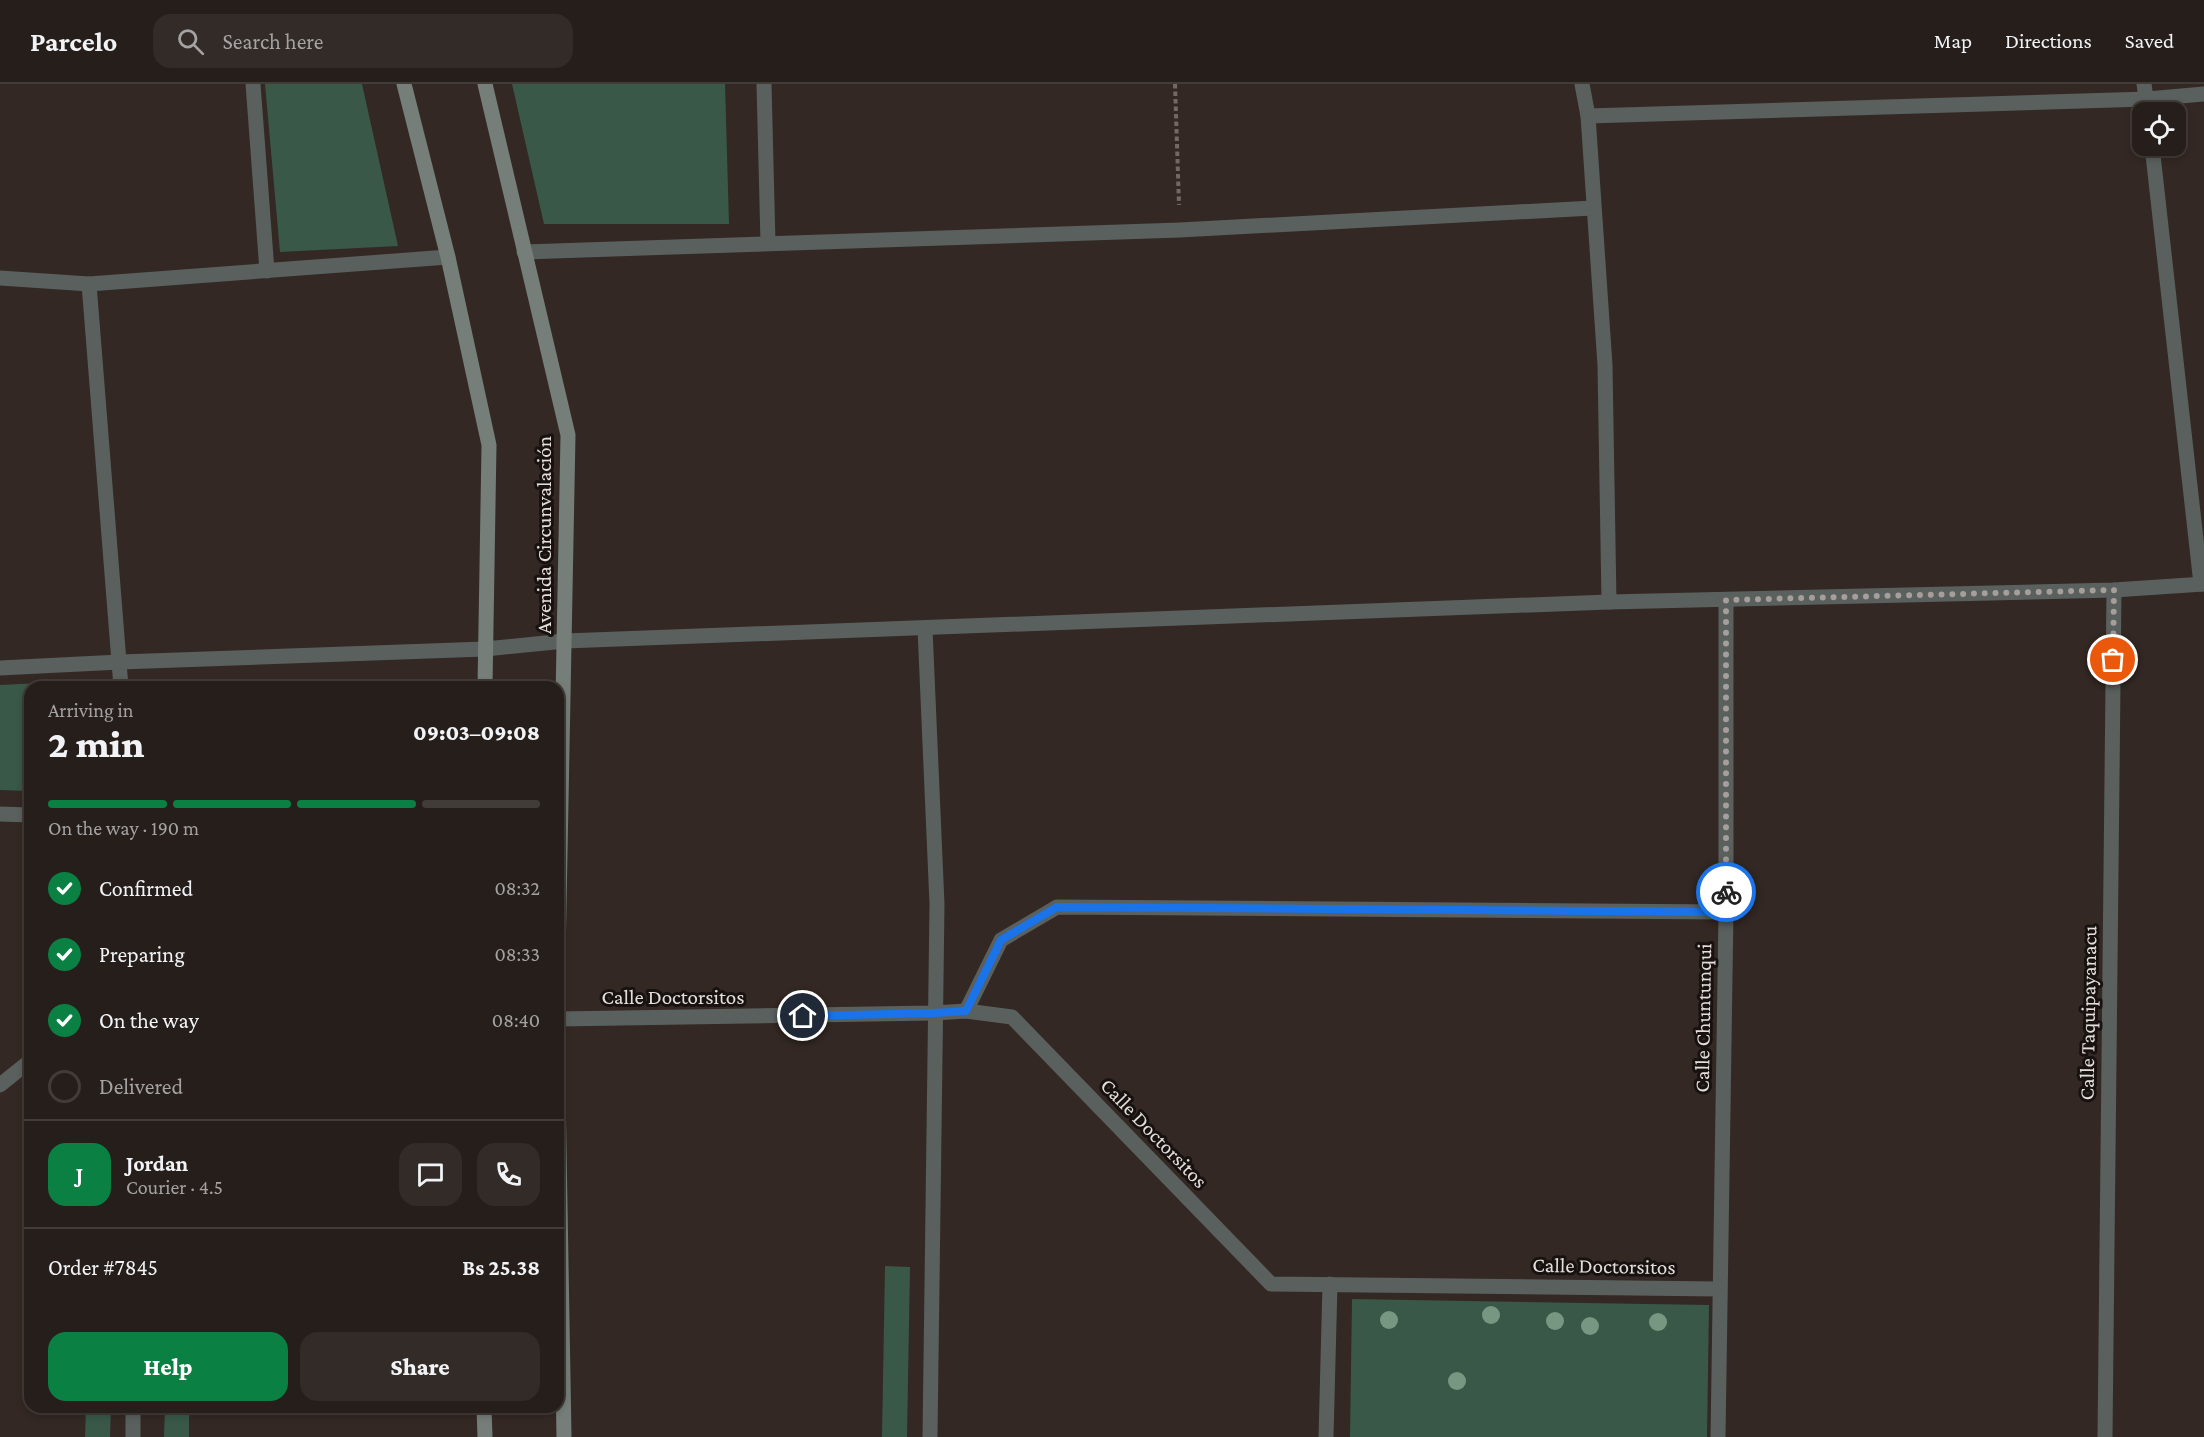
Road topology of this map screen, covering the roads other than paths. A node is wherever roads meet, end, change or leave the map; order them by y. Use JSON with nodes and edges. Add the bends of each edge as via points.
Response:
{"nodes":[{"id":1,"x":253,"y":84,"type":"edge"},
{"id":2,"x":404,"y":84,"type":"edge"},
{"id":3,"x":485,"y":84,"type":"edge"},
{"id":4,"x":764,"y":84,"type":"edge"},
{"id":5,"x":1582,"y":84,"type":"edge"},
{"id":6,"x":2204,"y":94,"type":"edge"},
{"id":7,"x":2146,"y":98,"type":"edge"},
{"id":8,"x":1587,"y":116,"type":"junction"},
{"id":9,"x":2153,"y":156,"type":"edge"},
{"id":10,"x":1593,"y":208,"type":"junction"},
{"id":11,"x":768,"y":243,"type":"junction"},
{"id":12,"x":524,"y":252,"type":"junction"},
{"id":13,"x":448,"y":257,"type":"junction"},
{"id":14,"x":267,"y":271,"type":"junction"},
{"id":15,"x":0,"y":278,"type":"edge"},
{"id":16,"x":89,"y":284,"type":"junction"},
{"id":17,"x":2202,"y":584,"type":"edge"},
{"id":18,"x":2114,"y":590,"type":"junction"},
{"id":19,"x":1726,"y":600,"type":"junction"},
{"id":20,"x":1609,"y":602,"type":"junction"},
{"id":21,"x":925,"y":629,"type":"junction"},
{"id":22,"x":565,"y":641,"type":"junction"},
{"id":23,"x":485,"y":649,"type":"junction"},
{"id":24,"x":120,"y":662,"type":"junction"},
{"id":25,"x":0,"y":669,"type":"edge"},
{"id":26,"x":121,"y":681,"type":"edge"},
{"id":27,"x":485,"y":681,"type":"edge"},
{"id":28,"x":564,"y":686,"type":"edge"},
{"id":29,"x":0,"y":814,"type":"edge"},
{"id":30,"x":24,"y":815,"type":"edge"},
{"id":31,"x":1726,"y":912,"type":"junction"},
{"id":32,"x":966,"y":1011,"type":"junction"},
{"id":33,"x":934,"y":1013,"type":"junction"},
{"id":34,"x":564,"y":1018,"type":"edge"},
{"id":35,"x":24,"y":1066,"type":"edge"},
{"id":36,"x":0,"y":1085,"type":"edge"},
{"id":37,"x":1330,"y":1284,"type":"junction"},
{"id":38,"x":1719,"y":1289,"type":"junction"},
{"id":39,"x":134,"y":1413,"type":"edge"},
{"id":40,"x":484,"y":1413,"type":"edge"},
{"id":41,"x":564,"y":1413,"type":"edge"},
{"id":42,"x":133,"y":1437,"type":"edge"},
{"id":43,"x":485,"y":1437,"type":"edge"},
{"id":44,"x":564,"y":1437,"type":"edge"},
{"id":45,"x":930,"y":1437,"type":"edge"},
{"id":46,"x":1326,"y":1437,"type":"edge"},
{"id":47,"x":1718,"y":1437,"type":"edge"},
{"id":48,"x":2105,"y":1437,"type":"edge"}],
"edges":[{"from":1,"to":14,"type":"street"},
{"from":2,"to":13,"type":"main road"},
{"from":3,"to":12,"type":"main road","name":"Avenida Circunvalación"},
{"from":4,"to":11,"type":"street"},
{"from":5,"to":8,"type":"street"},
{"from":6,"to":7,"type":"street"},
{"from":7,"to":8,"type":"street"},
{"from":8,"to":10,"type":"street"},
{"from":9,"to":17,"type":"street"},
{"from":10,"to":11,"type":"street","via":[[1180,230]]},
{"from":10,"to":20,"type":"street","via":[[1605,365]]},
{"from":11,"to":12,"type":"street"},
{"from":12,"to":22,"type":"main road","name":"Avenida Circunvalación","via":[[568,435]]},
{"from":13,"to":14,"type":"street"},
{"from":13,"to":23,"type":"main road","via":[[489,446]]},
{"from":14,"to":16,"type":"street"},
{"from":15,"to":16,"type":"street"},
{"from":16,"to":24,"type":"street"},
{"from":17,"to":18,"type":"street"},
{"from":18,"to":19,"type":"street"},
{"from":18,"to":48,"type":"street","name":"Calle Taquipayanacu"},
{"from":19,"to":20,"type":"street"},
{"from":19,"to":31,"type":"street","name":"Calle Chuntunqui"},
{"from":20,"to":21,"type":"street"},
{"from":21,"to":22,"type":"street"},
{"from":21,"to":33,"type":"street","via":[[937,904]]},
{"from":22,"to":23,"type":"street"},
{"from":22,"to":28,"type":"main road","name":"Avenida Circunvalación"},
{"from":23,"to":24,"type":"street"},
{"from":23,"to":27,"type":"main road"},
{"from":24,"to":25,"type":"street"},
{"from":24,"to":26,"type":"street"},
{"from":29,"to":30,"type":"street"},
{"from":31,"to":32,"type":"street","via":[[1057,907],[1001,940]]},
{"from":31,"to":38,"type":"street","name":"Calle Chuntunqui"},
{"from":32,"to":33,"type":"street","name":"Calle Doctorsitos"},
{"from":32,"to":37,"type":"street","name":"Calle Doctorsitos","via":[[1012,1017],[1271,1284]]},
{"from":33,"to":34,"type":"street","name":"Calle Doctorsitos"},
{"from":33,"to":45,"type":"street"},
{"from":35,"to":36,"type":"street"},
{"from":37,"to":38,"type":"street","name":"Calle Doctorsitos"},
{"from":37,"to":46,"type":"street"},
{"from":38,"to":47,"type":"street","name":"Calle Chuntunqui"},
{"from":39,"to":42,"type":"street"},
{"from":40,"to":43,"type":"main road"},
{"from":41,"to":44,"type":"main road"}]}
